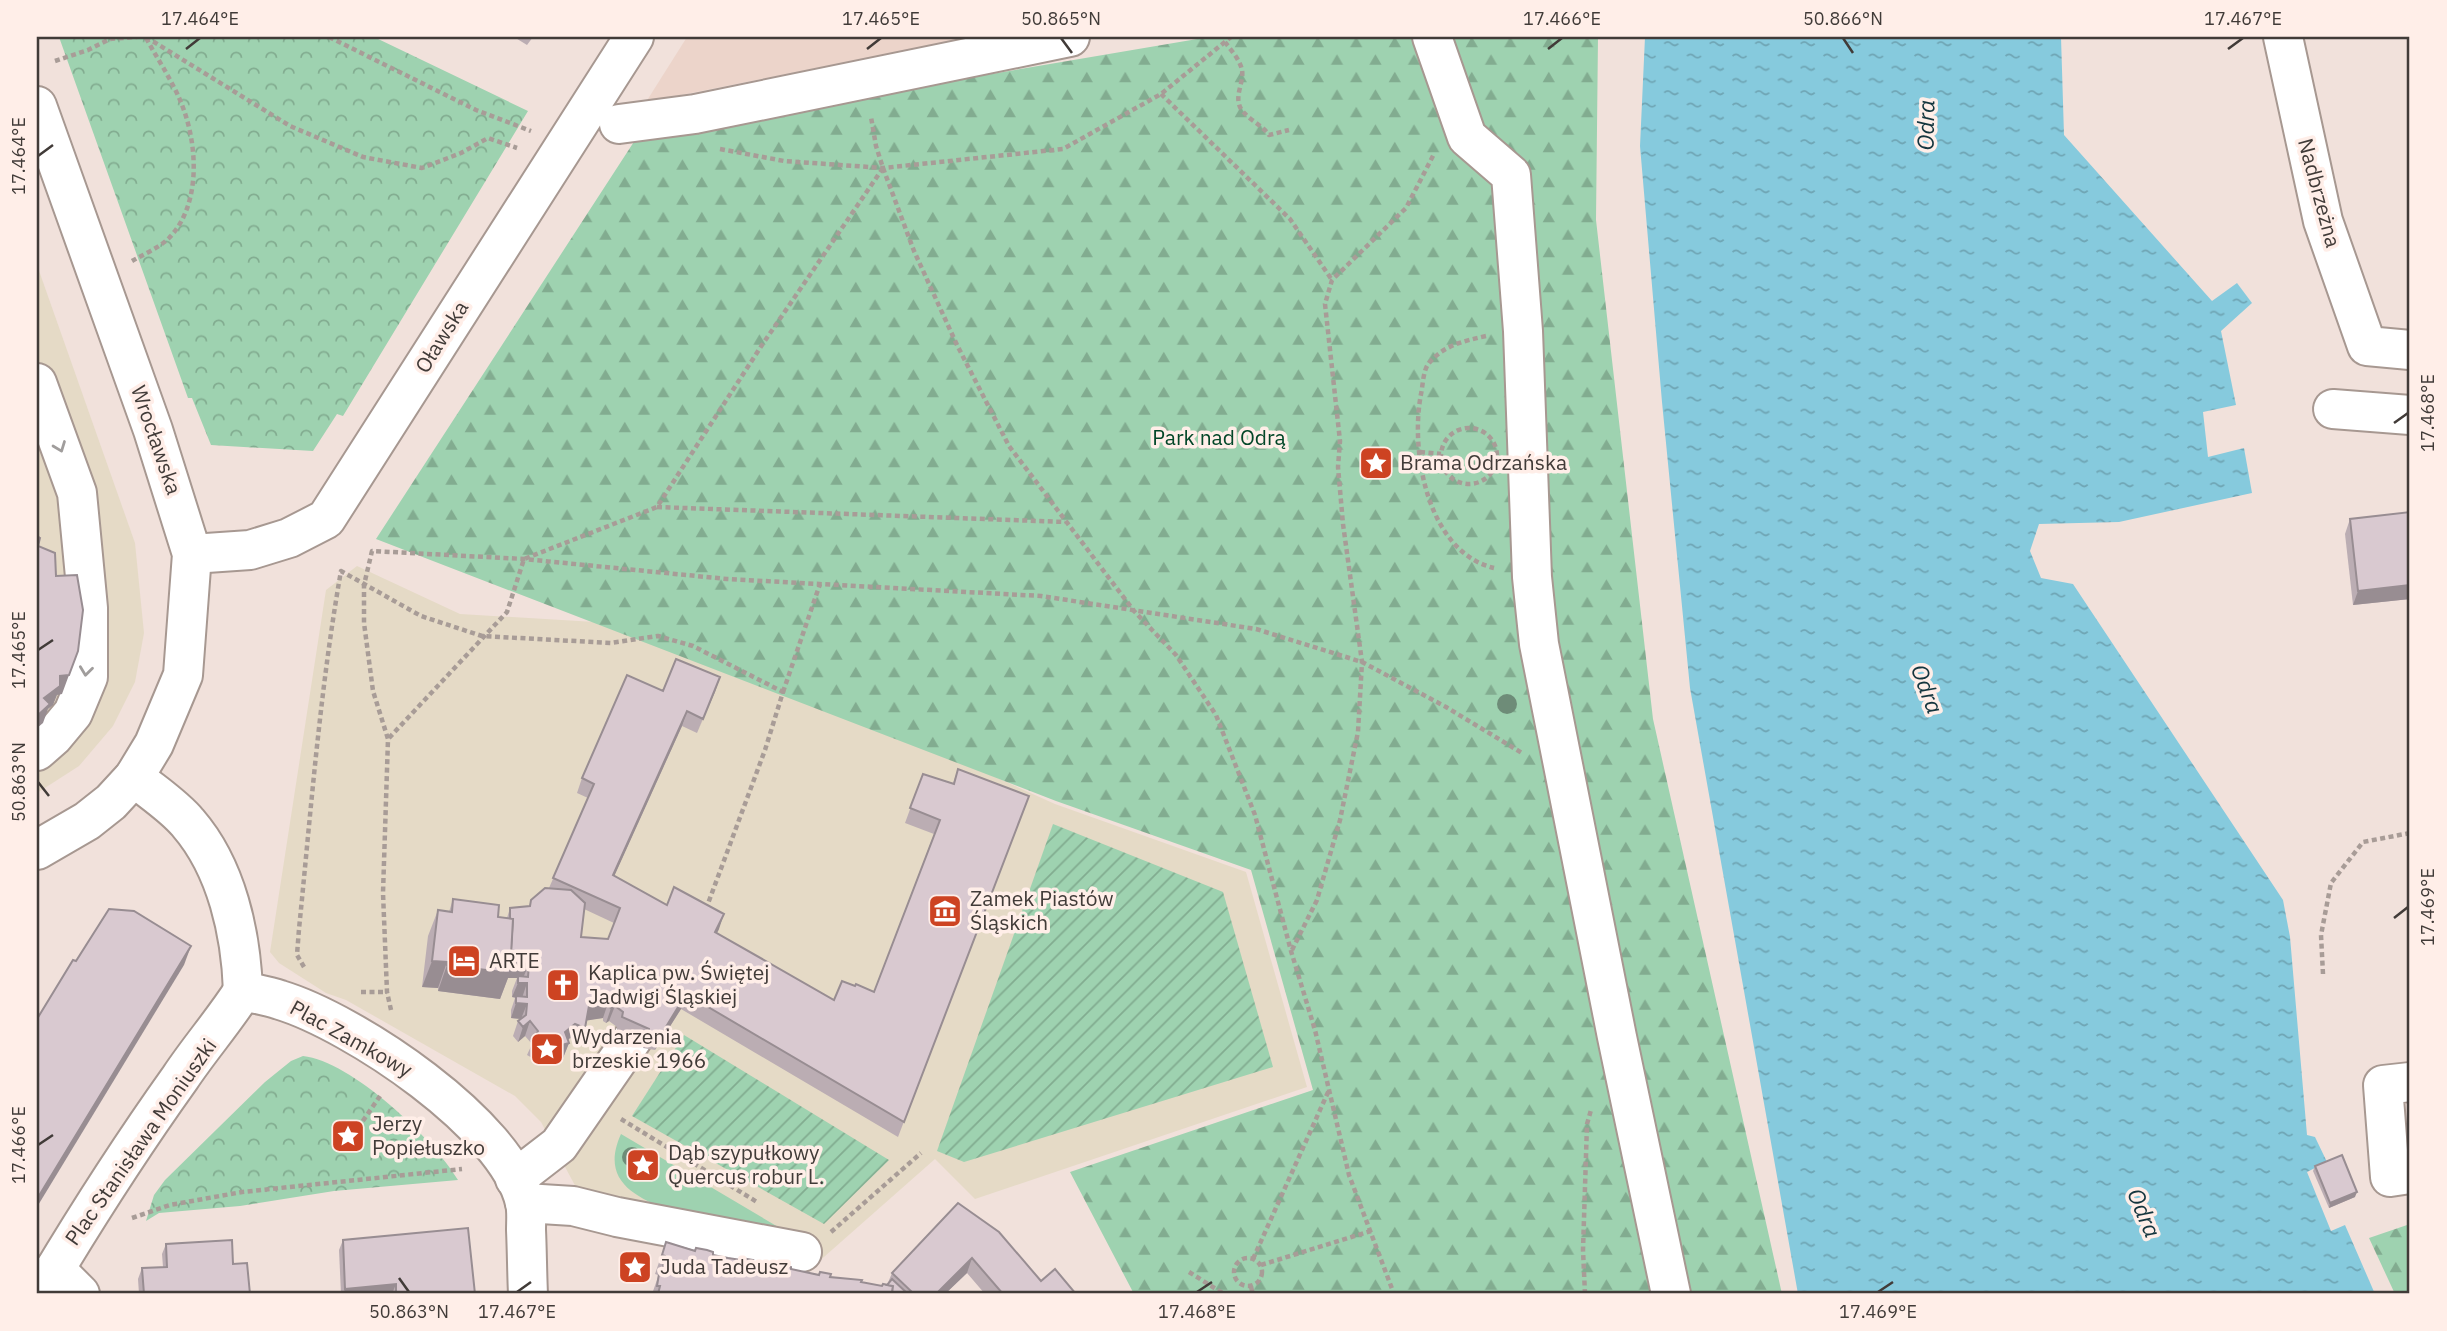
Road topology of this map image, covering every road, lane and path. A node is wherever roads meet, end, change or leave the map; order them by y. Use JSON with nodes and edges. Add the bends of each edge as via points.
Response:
{"nodes":[{"id":1,"x":137,"y":37,"type":"edge"},
{"id":2,"x":146,"y":37,"type":"edge"},
{"id":3,"x":329,"y":37,"type":"edge"},
{"id":4,"x":634,"y":37,"type":"edge"},
{"id":5,"x":1070,"y":37,"type":"edge"},
{"id":6,"x":1231,"y":37,"type":"edge"},
{"id":7,"x":1432,"y":37,"type":"edge"},
{"id":8,"x":2283,"y":37,"type":"edge"},
{"id":9,"x":1225,"y":42,"type":"junction"},
{"id":10,"x":55,"y":61,"type":"dead end"},
{"id":11,"x":1161,"y":94,"type":"junction"},
{"id":12,"x":37,"y":106,"type":"edge"},
{"id":13,"x":1458,"y":110,"type":"junction"},
{"id":14,"x":619,"y":124,"type":"dead end"},
{"id":15,"x":1289,"y":130,"type":"dead end"},
{"id":16,"x":529,"y":131,"type":"dead end"},
{"id":17,"x":876,"y":146,"type":"dead end"},
{"id":18,"x":518,"y":148,"type":"dead end"},
{"id":19,"x":716,"y":148,"type":"dead end"},
{"id":20,"x":46,"y":157,"type":"edge"},
{"id":21,"x":883,"y":168,"type":"junction"},
{"id":22,"x":125,"y":264,"type":"dead end"},
{"id":23,"x":1332,"y":280,"type":"junction"},
{"id":24,"x":1523,"y":331,"type":"junction"},
{"id":25,"x":2410,"y":350,"type":"edge"},
{"id":26,"x":37,"y":383,"type":"edge"},
{"id":27,"x":2333,"y":409,"type":"dead end"},
{"id":28,"x":2410,"y":415,"type":"edge"},
{"id":29,"x":1420,"y":452,"type":"junction"},
{"id":30,"x":1441,"y":454,"type":"junction"},
{"id":31,"x":657,"y":507,"type":"junction"},
{"id":32,"x":1065,"y":522,"type":"junction"},
{"id":33,"x":192,"y":554,"type":"junction"},
{"id":34,"x":524,"y":559,"type":"junction"},
{"id":35,"x":1532,"y":577,"type":"junction"},
{"id":36,"x":820,"y":584,"type":"junction"},
{"id":37,"x":364,"y":585,"type":"junction"},
{"id":38,"x":1134,"y":611,"type":"junction"},
{"id":39,"x":482,"y":636,"type":"junction"},
{"id":40,"x":1362,"y":662,"type":"junction"},
{"id":41,"x":783,"y":692,"type":"junction"},
{"id":42,"x":388,"y":739,"type":"junction"},
{"id":43,"x":37,"y":751,"type":"edge"},
{"id":44,"x":134,"y":777,"type":"junction"},
{"id":45,"x":1565,"y":778,"type":"junction"},
{"id":46,"x":2410,"y":833,"type":"edge"},
{"id":47,"x":37,"y":850,"type":"edge"},
{"id":48,"x":702,"y":920,"type":"edge"},
{"id":49,"x":1291,"y":951,"type":"junction"},
{"id":50,"x":313,"y":973,"type":"dead end"},
{"id":51,"x":2323,"y":974,"type":"dead end"},
{"id":52,"x":243,"y":991,"type":"junction"},
{"id":53,"x":357,"y":992,"type":"dead end"},
{"id":54,"x":387,"y":992,"type":"junction"},
{"id":55,"x":633,"y":1038,"type":"edge"},
{"id":56,"x":401,"y":1063,"type":"junction"},
{"id":57,"x":2384,"y":1085,"type":"edge"},
{"id":58,"x":1329,"y":1089,"type":"junction"},
{"id":59,"x":590,"y":1100,"type":"junction"},
{"id":60,"x":1592,"y":1102,"type":"dead end"},
{"id":61,"x":921,"y":1153,"type":"dead end"},
{"id":62,"x":463,"y":1169,"type":"dead end"},
{"id":63,"x":2410,"y":1174,"type":"edge"},
{"id":64,"x":520,"y":1191,"type":"junction"},
{"id":65,"x":759,"y":1204,"type":"dead end"},
{"id":66,"x":130,"y":1219,"type":"dead end"},
{"id":67,"x":1371,"y":1231,"type":"junction"},
{"id":68,"x":802,"y":1252,"type":"joint"},
{"id":69,"x":1253,"y":1259,"type":"junction"},
{"id":70,"x":1261,"y":1265,"type":"junction"},
{"id":71,"x":1189,"y":1272,"type":"dead end"},
{"id":72,"x":58,"y":1286,"type":"edge"},
{"id":73,"x":1251,"y":1287,"type":"junction"},
{"id":74,"x":528,"y":1294,"type":"edge"},
{"id":75,"x":1224,"y":1294,"type":"edge"},
{"id":76,"x":1253,"y":1294,"type":"edge"},
{"id":77,"x":1394,"y":1294,"type":"edge"},
{"id":78,"x":1585,"y":1294,"type":"edge"},
{"id":79,"x":1671,"y":1294,"type":"edge"}],
"edges":[{"from":1,"to":10,"type":"path","via":[[110,39]]},
{"from":2,"to":18,"type":"path","via":[[290,126],[363,157],[422,168],[488,138]]},
{"from":2,"to":22,"type":"path","via":[[181,101],[192,146],[194,185],[184,219],[167,240]]},
{"from":3,"to":16,"type":"path","via":[[476,110]]},
{"from":4,"to":33,"type":"street","name":"Oławska","via":[[326,519],[289,538],[250,550]]},
{"from":5,"to":14,"type":"street","via":[[695,114]]},
{"from":6,"to":9,"type":"path"},
{"from":7,"to":13,"type":"street"},
{"from":8,"to":25,"type":"street","name":"Nadbrzeżna","via":[[2323,221],[2367,346]]},
{"from":9,"to":11,"type":"path"},
{"from":9,"to":15,"type":"path","via":[[1242,71],[1238,103],[1243,110],[1269,135]]},
{"from":11,"to":21,"type":"path","via":[[1063,149]]},
{"from":11,"to":23,"type":"path","via":[[1290,219]]},
{"from":12,"to":20,"type":"street","name":"Wrocławska"},
{"from":13,"to":23,"type":"path","via":[[1406,208]]},
{"from":13,"to":24,"type":"street","via":[[1467,137],[1511,175]]},
{"from":17,"to":21,"type":"path"},
{"from":19,"to":21,"type":"path","via":[[784,161]]},
{"from":20,"to":33,"type":"street","name":"Wrocławska","via":[[153,430]]},
{"from":21,"to":31,"type":"path"},
{"from":21,"to":32,"type":"path","via":[[957,345],[1009,446]]},
{"from":23,"to":40,"type":"path","via":[[1325,304],[1340,441],[1343,524]]},
{"from":24,"to":29,"type":"path","via":[[1501,332],[1445,348],[1426,365],[1417,418]]},
{"from":24,"to":35,"type":"street"},
{"from":26,"to":43,"type":"street","one_way":true,"via":[[77,493],[88,608],[88,677],[73,713]]},
{"from":27,"to":28,"type":"street"},
{"from":29,"to":30,"type":"path"},
{"from":29,"to":35,"type":"path","via":[[1430,503],[1450,540],[1487,566]]},
{"from":30,"to":30,"type":"path","via":[[1448,438],[1465,428],[1490,439],[1496,456],[1491,473],[1468,484],[1451,478]]},
{"from":31,"to":32,"type":"path"},
{"from":31,"to":34,"type":"path"},
{"from":32,"to":38,"type":"path"},
{"from":33,"to":44,"type":"street","name":"Wrocławska","via":[[183,675],[154,744]]},
{"from":34,"to":36,"type":"path"},
{"from":34,"to":37,"type":"path","via":[[372,551]]},
{"from":34,"to":39,"type":"path","via":[[507,612]]},
{"from":35,"to":45,"type":"street","via":[[1539,645]]},
{"from":36,"to":38,"type":"path","via":[[1041,596]]},
{"from":36,"to":41,"type":"path"},
{"from":37,"to":39,"type":"path","via":[[421,616]]},
{"from":37,"to":42,"type":"path","via":[[373,691]]},
{"from":37,"to":50,"type":"path","via":[[341,571],[297,955]]},
{"from":38,"to":40,"type":"path","via":[[1256,629]]},
{"from":38,"to":49,"type":"path","via":[[1176,655],[1216,715],[1255,815]]},
{"from":39,"to":41,"type":"path","via":[[611,643],[658,636],[694,646]]},
{"from":39,"to":42,"type":"path"},
{"from":40,"to":45,"type":"path"},
{"from":40,"to":49,"type":"path","via":[[1358,732],[1340,820],[1317,900]]},
{"from":41,"to":48,"type":"path"},
{"from":42,"to":54,"type":"path","via":[[383,893]]},
{"from":44,"to":47,"type":"street","name":"Wrocławska","via":[[87,821]]},
{"from":44,"to":52,"type":"street","via":[[187,822],[217,867],[242,950]]},
{"from":45,"to":79,"type":"street"},
{"from":46,"to":51,"type":"path","via":[[2363,842],[2331,883],[2321,935]]},
{"from":49,"to":58,"type":"path"},
{"from":52,"to":56,"type":"street","name":"Plac Zamkowy","via":[[319,1016]]},
{"from":52,"to":72,"type":"street","name":"Plac Stanisława Moniuszki","via":[[94,1202]]},
{"from":53,"to":54,"type":"path"},
{"from":54,"to":56,"type":"path"},
{"from":55,"to":59,"type":"street"},
{"from":56,"to":64,"type":"street","name":"Plac Zamkowy","via":[[493,1145]]},
{"from":57,"to":63,"type":"street","via":[[2390,1177]]},
{"from":58,"to":67,"type":"path","via":[[1349,1175]]},
{"from":58,"to":69,"type":"path"},
{"from":59,"to":64,"type":"street"},
{"from":59,"to":65,"type":"path"},
{"from":60,"to":78,"type":"path","via":[[1587,1124]]},
{"from":61,"to":68,"type":"path","via":[[823,1240]]},
{"from":62,"to":66,"type":"path","via":[[242,1192],[170,1205]]},
{"from":64,"to":68,"type":"street","via":[[617,1217]]},
{"from":64,"to":74,"type":"street"},
{"from":67,"to":70,"type":"path"},
{"from":67,"to":77,"type":"path"},
{"from":69,"to":70,"type":"path"},
{"from":69,"to":73,"type":"path","via":[[1238,1260],[1233,1268],[1234,1278]]},
{"from":70,"to":73,"type":"path","via":[[1263,1273]]},
{"from":71,"to":75,"type":"path"},
{"from":73,"to":76,"type":"path"}]}
